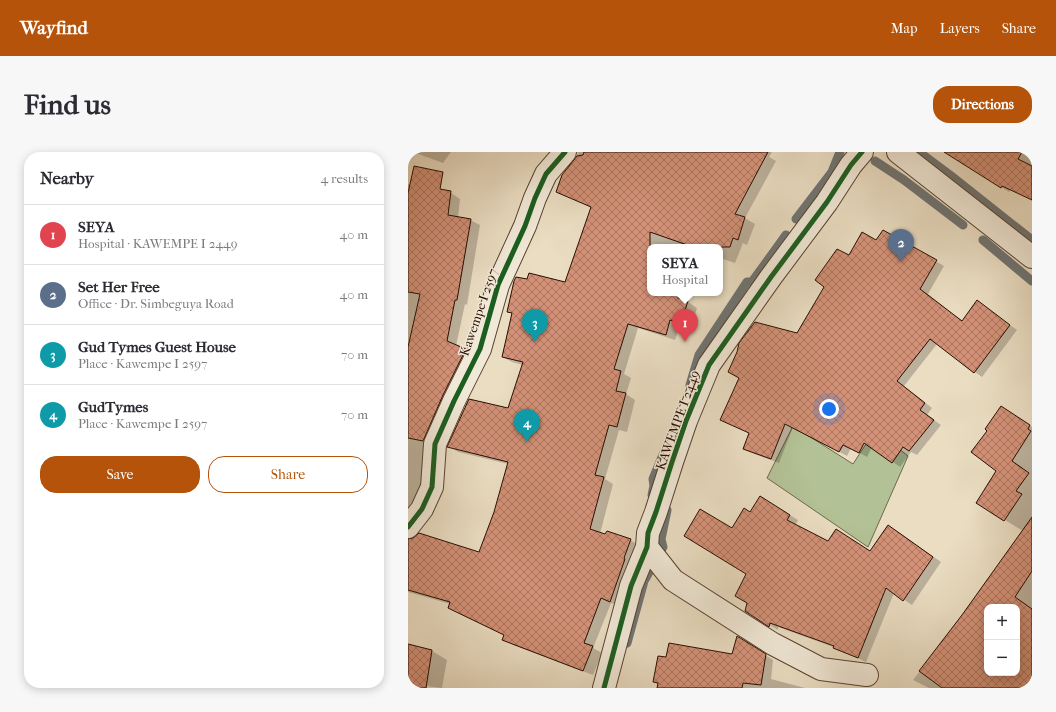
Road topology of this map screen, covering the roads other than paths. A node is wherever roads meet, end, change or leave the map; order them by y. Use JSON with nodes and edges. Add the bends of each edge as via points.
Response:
{"nodes":[{"id":1,"x":565,"y":152,"type":"edge"},
{"id":2,"x":862,"y":152,"type":"edge"},
{"id":3,"x":898,"y":152,"type":"edge"},
{"id":4,"x":1032,"y":257,"type":"edge"},
{"id":5,"x":408,"y":527,"type":"edge"},
{"id":6,"x":647,"y":547,"type":"junction"},
{"id":7,"x":867,"y":675,"type":"dead end"},
{"id":8,"x":604,"y":688,"type":"edge"}],
"edges":[{"from":1,"to":5,"type":"street","name":"Kawempe I 2597","via":[[546,174],[526,226],[498,284],[480,349],[435,444],[432,487],[422,509]]},
{"from":2,"to":6,"type":"street","name":"KAWEMPE I 2449","via":[[709,365],[672,462],[648,533]]},
{"from":3,"to":4,"type":"street"},
{"from":6,"to":7,"type":"street","via":[[673,580],[774,644],[821,670]]},
{"from":6,"to":8,"type":"street","name":"KAWEMPE I 2449","via":[[632,586]]}]}
